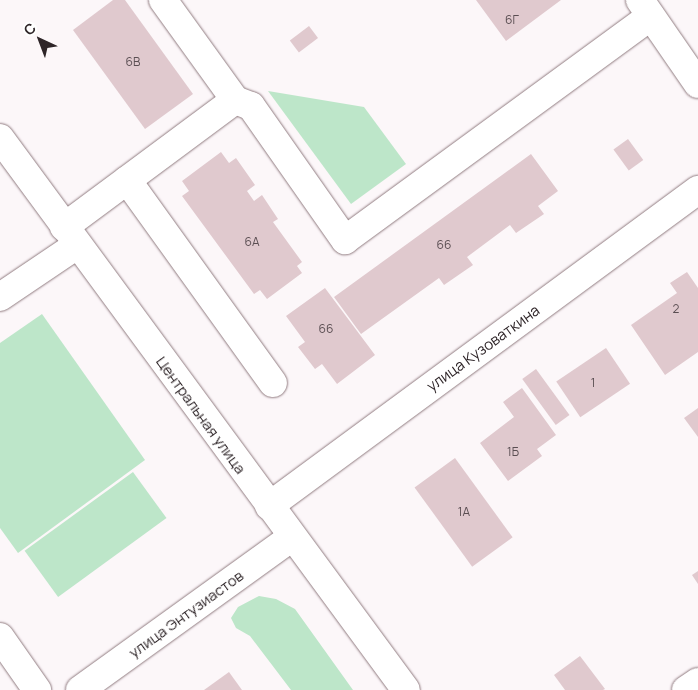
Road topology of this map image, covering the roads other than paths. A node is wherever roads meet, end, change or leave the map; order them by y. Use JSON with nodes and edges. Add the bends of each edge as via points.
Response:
{"nodes":[{"id":1,"x":163,"y":0,"type":"edge"},
{"id":2,"x":646,"y":8,"type":"edge"},
{"id":3,"x":698,"y":84,"type":"edge"},
{"id":4,"x":235,"y":100,"type":"junction"},
{"id":5,"x":0,"y":138,"type":"edge"},
{"id":6,"x":127,"y":180,"type":"junction"},
{"id":7,"x":698,"y":190,"type":"edge"},
{"id":8,"x":70,"y":236,"type":"junction"},
{"id":9,"x":0,"y":297,"type":"edge"},
{"id":10,"x":273,"y":383,"type":"dead end"},
{"id":11,"x":269,"y":506,"type":"junction"},
{"id":12,"x":292,"y":537,"type":"junction"},
{"id":13,"x":0,"y":636,"type":"edge"},
{"id":14,"x":698,"y":682,"type":"edge"},
{"id":15,"x":37,"y":690,"type":"edge"},
{"id":16,"x":80,"y":690,"type":"edge"},
{"id":17,"x":406,"y":690,"type":"edge"},
{"id":18,"x":686,"y":690,"type":"edge"}],
"edges":[{"from":1,"to":4,"type":"street"},
{"from":2,"to":3,"type":"street"},
{"from":2,"to":4,"type":"street","via":[[346,240],[251,106]]},
{"from":4,"to":6,"type":"street"},
{"from":5,"to":8,"type":"street","name":"Центральная улица"},
{"from":6,"to":8,"type":"street"},
{"from":6,"to":10,"type":"street"},
{"from":7,"to":11,"type":"street","name":"улица Кузоваткина"},
{"from":8,"to":9,"type":"street"},
{"from":8,"to":11,"type":"street","name":"Центральная улица"},
{"from":11,"to":12,"type":"street","name":"Центральная улица"},
{"from":12,"to":16,"type":"street","name":"улица Энтузиастов"},
{"from":12,"to":17,"type":"street","name":"Центральная улица"},
{"from":13,"to":15,"type":"street"},
{"from":14,"to":18,"type":"street"}]}
